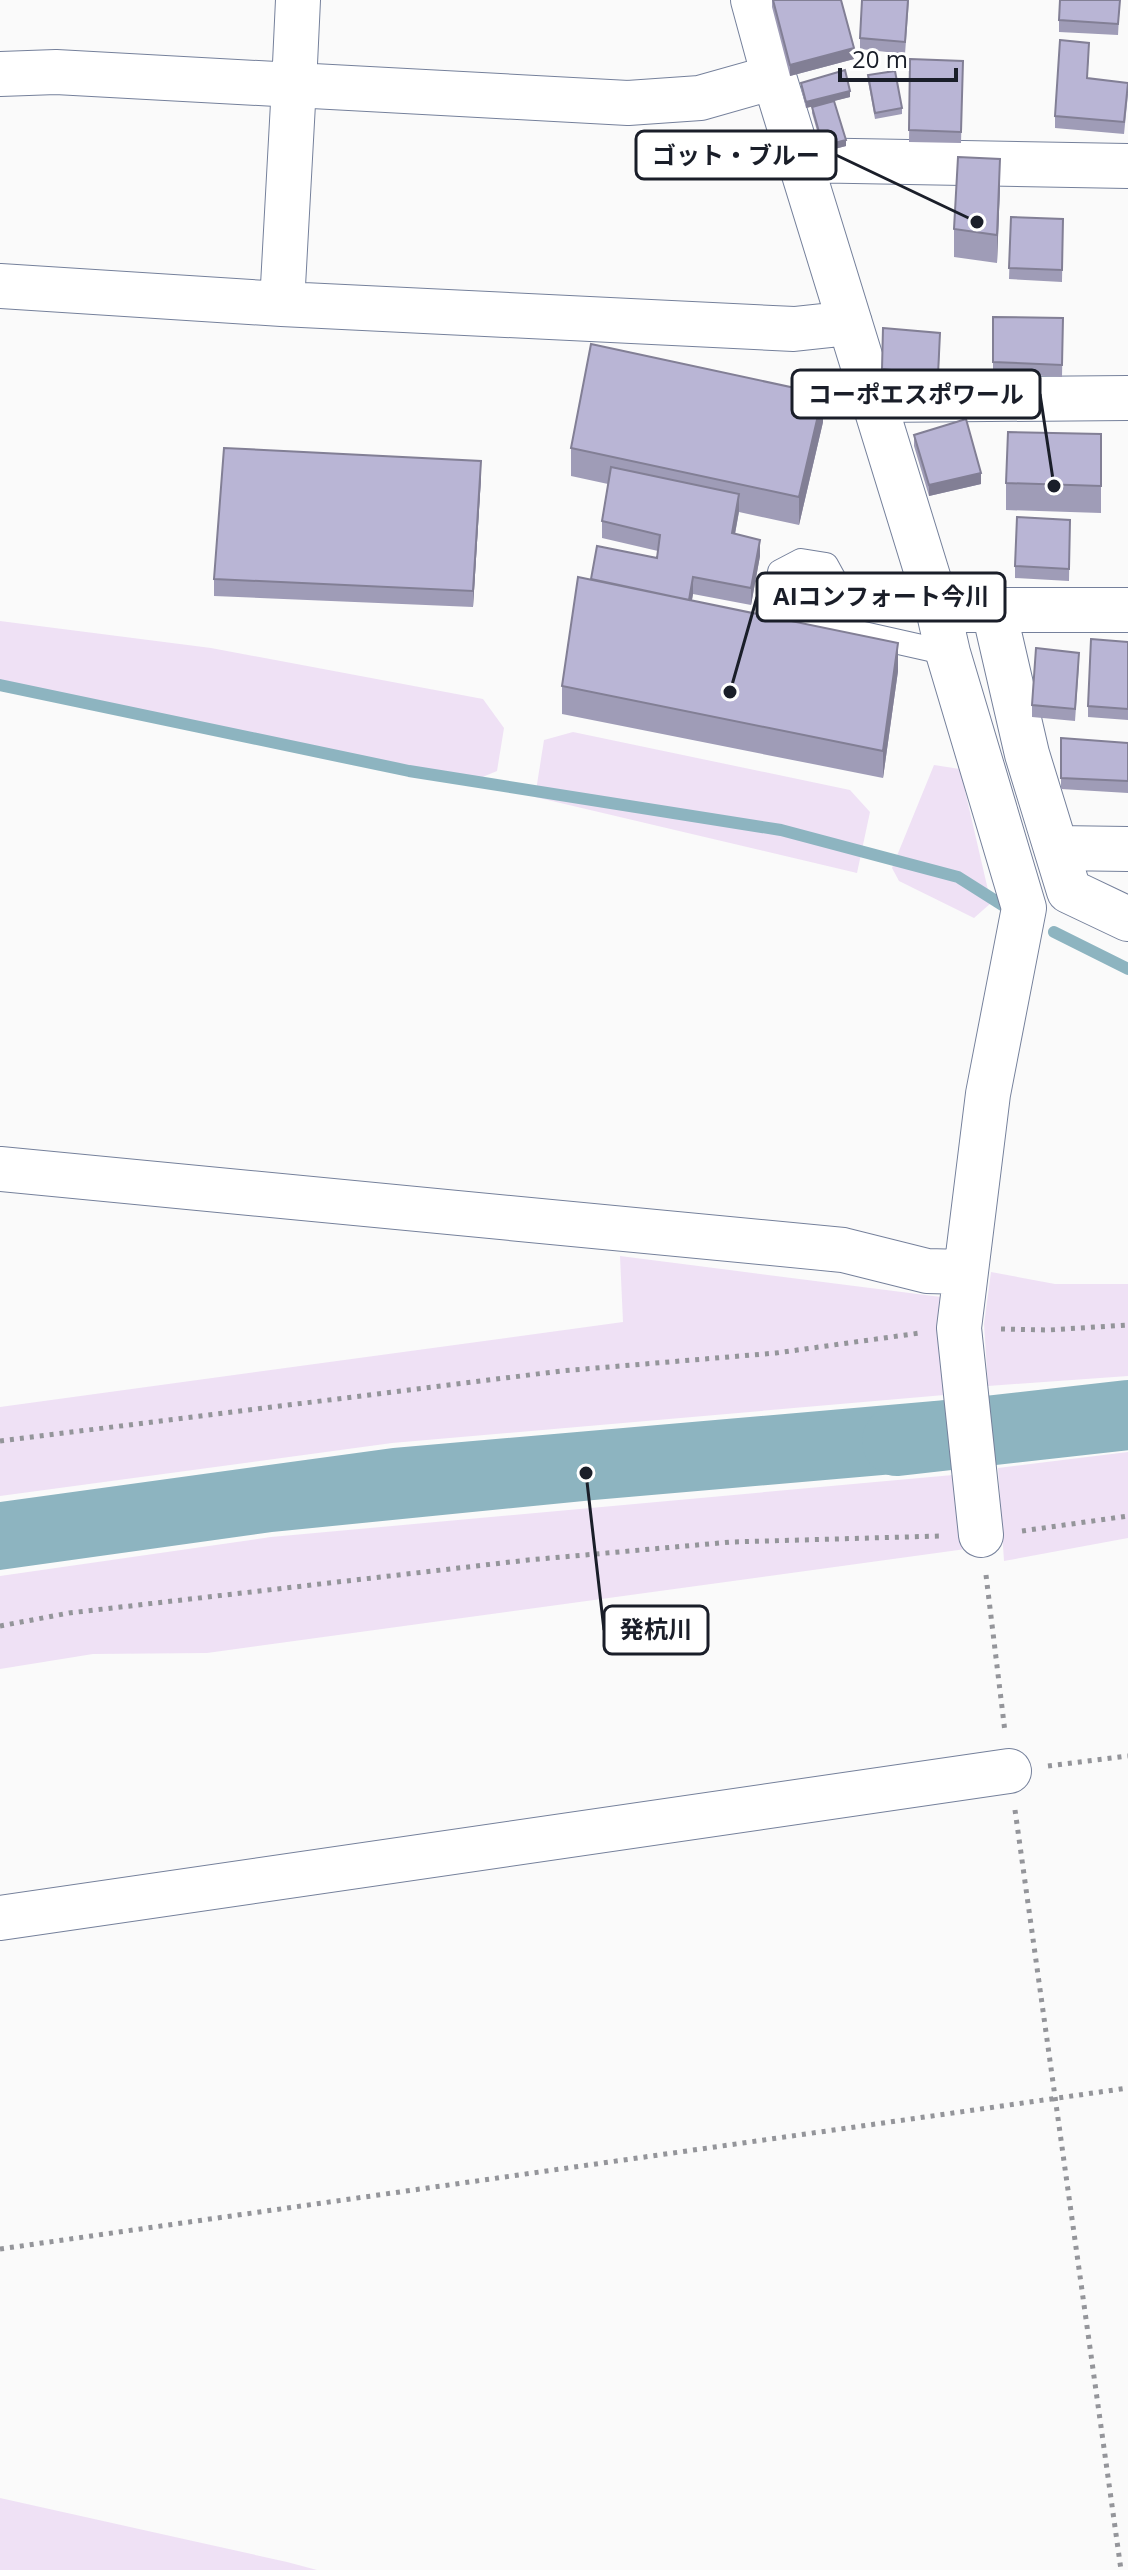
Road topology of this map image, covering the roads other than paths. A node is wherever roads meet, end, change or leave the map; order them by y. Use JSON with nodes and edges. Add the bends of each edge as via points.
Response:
{"nodes":[{"id":1,"x":298,"y":0,"type":"edge"},
{"id":2,"x":753,"y":0,"type":"edge"},
{"id":3,"x":0,"y":74,"type":"edge"},
{"id":4,"x":774,"y":77,"type":"junction"},
{"id":5,"x":294,"y":85,"type":"junction"},
{"id":6,"x":799,"y":160,"type":"junction"},
{"id":7,"x":1128,"y":166,"type":"edge"},
{"id":8,"x":0,"y":286,"type":"edge"},
{"id":9,"x":282,"y":304,"type":"junction"},
{"id":10,"x":850,"y":323,"type":"junction"},
{"id":11,"x":1128,"y":398,"type":"edge"},
{"id":12,"x":874,"y":400,"type":"junction"},
{"id":13,"x":938,"y":609,"type":"junction"},
{"id":14,"x":1128,"y":610,"type":"edge"},
{"id":15,"x":994,"y":611,"type":"junction"},
{"id":16,"x":824,"y":627,"type":"edge"},
{"id":17,"x":948,"y":653,"type":"junction"},
{"id":18,"x":1057,"y":848,"type":"junction"},
{"id":19,"x":1128,"y":849,"type":"edge"},
{"id":20,"x":1128,"y":919,"type":"edge"},
{"id":21,"x":0,"y":1169,"type":"edge"},
{"id":22,"x":964,"y":1272,"type":"junction"},
{"id":23,"x":981,"y":1535,"type":"road end"},
{"id":24,"x":1009,"y":1771,"type":"road end"},
{"id":25,"x":0,"y":1918,"type":"edge"}],
"edges":[{"from":1,"to":5,"type":"street"},
{"from":2,"to":4,"type":"street"},
{"from":3,"to":5,"type":"street","via":[[56,72]]},
{"from":4,"to":5,"type":"street","via":[[700,98],[628,103]]},
{"from":4,"to":6,"type":"street"},
{"from":5,"to":9,"type":"street"},
{"from":6,"to":7,"type":"street"},
{"from":6,"to":10,"type":"street"},
{"from":8,"to":9,"type":"street"},
{"from":9,"to":10,"type":"street","via":[[794,329]]},
{"from":10,"to":12,"type":"street"},
{"from":11,"to":12,"type":"street"},
{"from":12,"to":13,"type":"street"},
{"from":13,"to":15,"type":"street"},
{"from":13,"to":17,"type":"street"},
{"from":14,"to":15,"type":"street"},
{"from":15,"to":18,"type":"street","via":[[1027,754]]},
{"from":16,"to":17,"type":"lane"},
{"from":17,"to":22,"type":"street","via":[[1024,908],[988,1094]]},
{"from":18,"to":19,"type":"street"},
{"from":18,"to":20,"type":"street","via":[[1069,891]]},
{"from":21,"to":22,"type":"street","via":[[843,1250],[927,1271]]},
{"from":22,"to":23,"type":"street","via":[[959,1340]]},
{"from":24,"to":25,"type":"street"}]}
